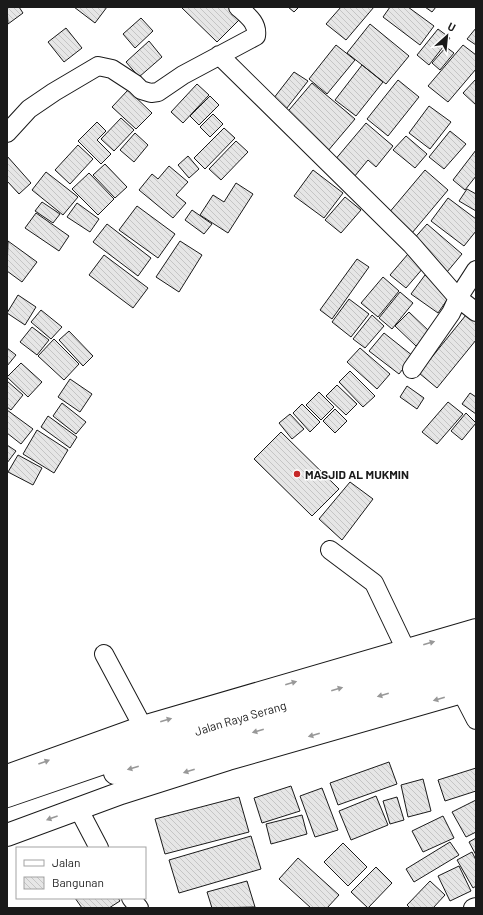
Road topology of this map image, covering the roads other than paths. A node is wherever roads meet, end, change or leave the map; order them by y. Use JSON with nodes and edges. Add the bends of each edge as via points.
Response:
{"nodes":[{"id":1,"x":238,"y":7,"type":"edge"},
{"id":2,"x":219,"y":55,"type":"junction"},
{"id":3,"x":7,"y":133,"type":"edge"},
{"id":4,"x":476,"y":270,"type":"edge"},
{"id":5,"x":458,"y":298,"type":"junction"},
{"id":6,"x":476,"y":312,"type":"edge"},
{"id":7,"x":412,"y":368,"type":"dead end"},
{"id":8,"x":330,"y":550,"type":"dead end"},
{"id":9,"x":476,"y":630,"type":"edge"},
{"id":10,"x":476,"y":649,"type":"edge"},
{"id":11,"x":406,"y":650,"type":"junction"},
{"id":12,"x":104,"y":654,"type":"dead end"},
{"id":13,"x":476,"y":668,"type":"edge"},
{"id":14,"x":469,"y":690,"type":"edge"},
{"id":15,"x":476,"y":720,"type":"edge"},
{"id":16,"x":143,"y":727,"type":"junction"},
{"id":17,"x":7,"y":776,"type":"edge"},
{"id":18,"x":7,"y":796,"type":"edge"},
{"id":19,"x":78,"y":808,"type":"junction"},
{"id":20,"x":7,"y":811,"type":"edge"},
{"id":21,"x":7,"y":834,"type":"edge"},
{"id":22,"x":98,"y":847,"type":"edge"},
{"id":23,"x":132,"y":899,"type":"edge"},
{"id":24,"x":139,"y":908,"type":"edge"}],
"edges":[{"from":1,"to":2,"type":"street","via":[[253,20],[257,29],[256,36]]},
{"from":2,"to":3,"type":"street","via":[[158,92],[151,93],[141,90],[112,69],[98,66],[29,109]]},
{"from":2,"to":5,"type":"street","via":[[411,244]]},
{"from":4,"to":5,"type":"street"},
{"from":5,"to":6,"type":"street"},
{"from":5,"to":7,"type":"street","via":[[451,313]]},
{"from":8,"to":11,"type":"street","via":[[374,582]]},
{"from":11,"to":9,"type":"main road","one_way":true},
{"from":18,"to":10,"type":"main road","name":"Jalan Raya Serang","one_way":true,"via":[[211,726]]},
{"from":16,"to":11,"type":"main road","one_way":true},
{"from":12,"to":16,"type":"street"},
{"from":13,"to":20,"type":"main road","name":"Jalan Raya Serang","one_way":true,"via":[[110,774]]},
{"from":14,"to":15,"type":"street"},
{"from":14,"to":19,"type":"main road","one_way":true,"via":[[228,759]]},
{"from":17,"to":16,"type":"main road","one_way":true},
{"from":19,"to":21,"type":"main road","one_way":true},
{"from":19,"to":22,"type":"street"},
{"from":23,"to":24,"type":"street"}]}
